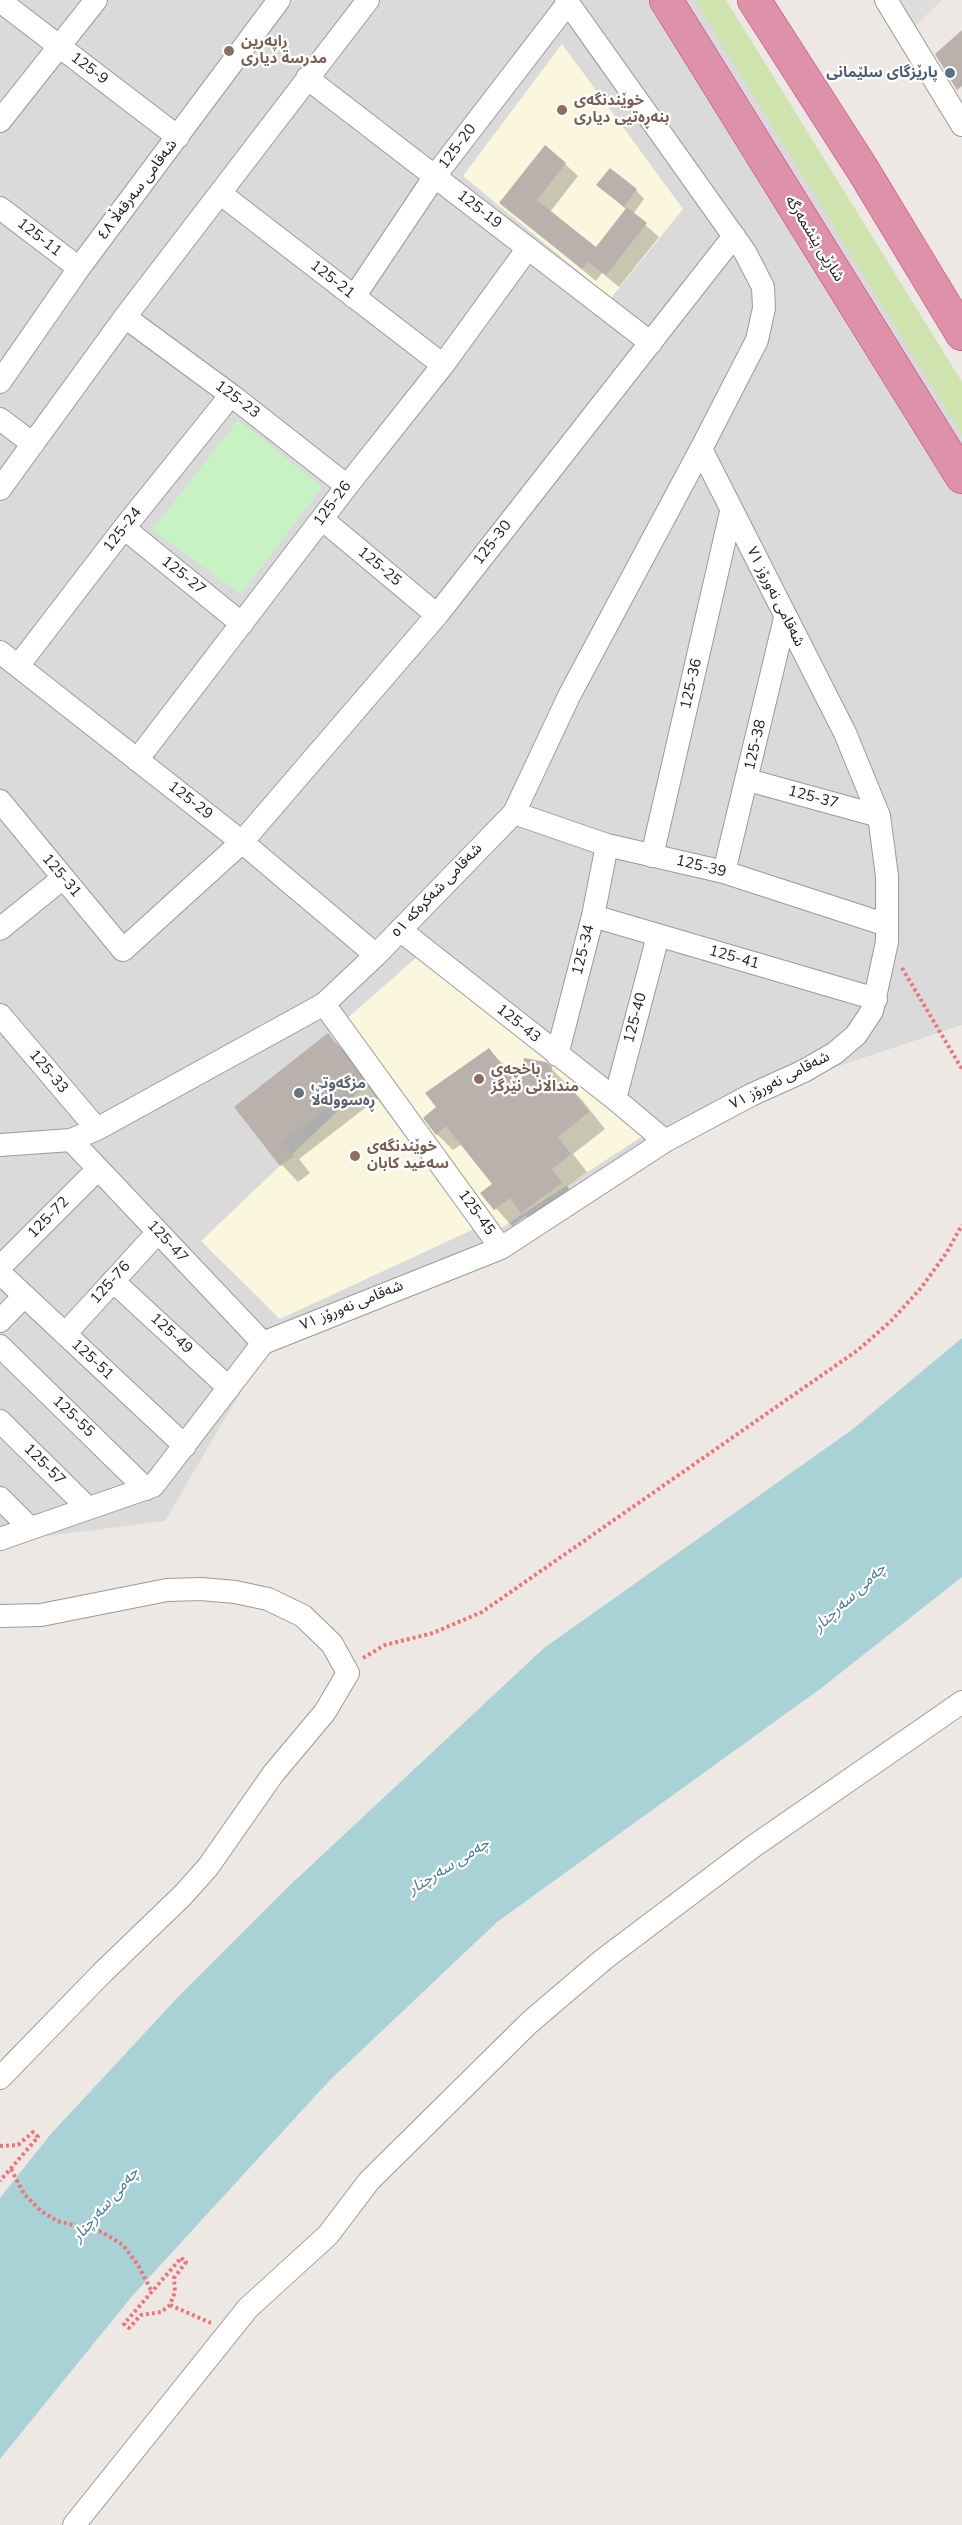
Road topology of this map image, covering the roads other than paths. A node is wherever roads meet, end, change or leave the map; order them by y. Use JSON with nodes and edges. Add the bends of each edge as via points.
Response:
{"nodes":[{"id":1,"x":96,"y":0,"type":"edge"},
{"id":2,"x":279,"y":0,"type":"edge"},
{"id":3,"x":368,"y":0,"type":"edge"},
{"id":4,"x":666,"y":0,"type":"edge"},
{"id":5,"x":754,"y":0,"type":"edge"},
{"id":6,"x":886,"y":0,"type":"edge"},
{"id":7,"x":0,"y":1,"type":"edge"},
{"id":8,"x":567,"y":1,"type":"edge"},
{"id":9,"x":59,"y":46,"type":"junction"},
{"id":10,"x":307,"y":78,"type":"junction"},
{"id":11,"x":0,"y":121,"type":"edge"},
{"id":12,"x":962,"y":125,"type":"edge"},
{"id":13,"x":178,"y":137,"type":"junction"},
{"id":14,"x":435,"y":177,"type":"junction"},
{"id":15,"x":221,"y":194,"type":"junction"},
{"id":16,"x":0,"y":208,"type":"edge"},
{"id":17,"x":734,"y":236,"type":"junction"},
{"id":18,"x":528,"y":248,"type":"junction"},
{"id":19,"x":79,"y":268,"type":"junction"},
{"id":20,"x":354,"y":297,"type":"junction"},
{"id":21,"x":125,"y":317,"type":"junction"},
{"id":22,"x":962,"y":334,"type":"edge"},
{"id":23,"x":651,"y":343,"type":"junction"},
{"id":24,"x":443,"y":365,"type":"junction"},
{"id":25,"x":0,"y":382,"type":"edge"},
{"id":26,"x":231,"y":395,"type":"junction"},
{"id":27,"x":0,"y":419,"type":"edge"},
{"id":28,"x":33,"y":444,"type":"junction"},
{"id":29,"x":701,"y":449,"type":"junction"},
{"id":30,"x":962,"y":477,"type":"edge"},
{"id":31,"x":346,"y":486,"type":"junction"},
{"id":32,"x":0,"y":489,"type":"edge"},
{"id":33,"x":732,"y":512,"type":"junction"},
{"id":34,"x":322,"y":519,"type":"junction"},
{"id":35,"x":124,"y":528,"type":"junction"},
{"id":36,"x":437,"y":615,"type":"junction"},
{"id":37,"x":785,"y":618,"type":"junction"},
{"id":38,"x":242,"y":624,"type":"junction"},
{"id":39,"x":0,"y":652,"type":"edge"},
{"id":40,"x":18,"y":666,"type":"junction"},
{"id":41,"x":137,"y":760,"type":"junction"},
{"id":42,"x":748,"y":780,"type":"junction"},
{"id":43,"x":0,"y":801,"type":"edge"},
{"id":44,"x":514,"y":813,"type":"junction"},
{"id":45,"x":879,"y":816,"type":"junction"},
{"id":46,"x":242,"y":842,"type":"junction"},
{"id":47,"x":607,"y":844,"type":"junction"},
{"id":48,"x":652,"y":856,"type":"junction"},
{"id":49,"x":724,"y":872,"type":"junction"},
{"id":50,"x":63,"y":878,"type":"junction"},
{"id":51,"x":592,"y":916,"type":"junction"},
{"id":52,"x":0,"y":929,"type":"edge"},
{"id":53,"x":400,"y":930,"type":"junction"},
{"id":54,"x":887,"y":934,"type":"junction"},
{"id":55,"x":658,"y":936,"type":"junction"},
{"id":56,"x":123,"y":950,"type":"joint"},
{"id":57,"x":375,"y":955,"type":"junction"},
{"id":58,"x":876,"y":999,"type":"junction"},
{"id":59,"x":324,"y":1004,"type":"junction"},
{"id":60,"x":0,"y":1015,"type":"edge"},
{"id":61,"x":557,"y":1055,"type":"junction"},
{"id":62,"x":615,"y":1099,"type":"junction"},
{"id":63,"x":97,"y":1129,"type":"junction"},
{"id":64,"x":72,"y":1140,"type":"junction"},
{"id":65,"x":665,"y":1141,"type":"junction"},
{"id":66,"x":0,"y":1145,"type":"edge"},
{"id":67,"x":98,"y":1169,"type":"junction"},
{"id":68,"x":158,"y":1232,"type":"junction"},
{"id":69,"x":501,"y":1248,"type":"junction"},
{"id":70,"x":0,"y":1268,"type":"edge"},
{"id":71,"x":0,"y":1273,"type":"edge"},
{"id":72,"x":113,"y":1281,"type":"junction"},
{"id":73,"x":24,"y":1296,"type":"junction"},
{"id":74,"x":0,"y":1321,"type":"edge"},
{"id":75,"x":65,"y":1334,"type":"junction"},
{"id":76,"x":263,"y":1343,"type":"junction"},
{"id":77,"x":0,"y":1346,"type":"edge"},
{"id":78,"x":229,"y":1388,"type":"junction"},
{"id":79,"x":0,"y":1421,"type":"edge"},
{"id":80,"x":185,"y":1446,"type":"junction"},
{"id":81,"x":146,"y":1489,"type":"junction"},
{"id":82,"x":0,"y":1498,"type":"edge"},
{"id":83,"x":88,"y":1508,"type":"junction"},
{"id":84,"x":30,"y":1528,"type":"junction"},
{"id":85,"x":0,"y":1539,"type":"edge"},
{"id":86,"x":0,"y":1616,"type":"edge"},
{"id":87,"x":962,"y":1702,"type":"edge"},
{"id":88,"x":0,"y":2078,"type":"edge"},
{"id":89,"x":74,"y":2525,"type":"edge"}],
"edges":[{"from":1,"to":9,"type":"street"},
{"from":2,"to":13,"type":"street","name":"شەقامی سەرقەڵا ٤٨"},
{"from":3,"to":10,"type":"street"},
{"from":4,"to":30,"type":"highway","name":"شاڕێی پێشمەرگە"},
{"from":5,"to":22,"type":"highway"},
{"from":6,"to":12,"type":"street"},
{"from":7,"to":9,"type":"street","name":"125-9"},
{"from":8,"to":14,"type":"street","name":"125-20"},
{"from":8,"to":17,"type":"street"},
{"from":9,"to":11,"type":"street"},
{"from":9,"to":13,"type":"street","name":"125-9"},
{"from":10,"to":14,"type":"street","name":"125-19"},
{"from":10,"to":15,"type":"street"},
{"from":13,"to":19,"type":"street","name":"شەقامی سەرقەڵا ٤٨"},
{"from":14,"to":18,"type":"street","name":"125-19"},
{"from":14,"to":20,"type":"street","name":"125-20"},
{"from":15,"to":20,"type":"street","name":"125-21"},
{"from":15,"to":21,"type":"street"},
{"from":16,"to":19,"type":"street","name":"125-11"},
{"from":17,"to":23,"type":"street","name":"125-30"},
{"from":17,"to":29,"type":"street","via":[[763,287],[764,309],[757,340]]},
{"from":18,"to":23,"type":"street","name":"125-19"},
{"from":18,"to":24,"type":"street","name":"125-26"},
{"from":19,"to":25,"type":"street","name":"شەقامی سەرقەڵا ٤٨"},
{"from":20,"to":24,"type":"street","name":"125-21"},
{"from":21,"to":26,"type":"street","name":"125-23"},
{"from":21,"to":28,"type":"street"},
{"from":23,"to":36,"type":"street","name":"125-30"},
{"from":24,"to":31,"type":"street","name":"125-26"},
{"from":26,"to":31,"type":"street","name":"125-23"},
{"from":26,"to":35,"type":"street","name":"125-24"},
{"from":27,"to":28,"type":"street"},
{"from":28,"to":32,"type":"street"},
{"from":29,"to":33,"type":"street","name":"شەقامی نەورۆز ٧١"},
{"from":29,"to":44,"type":"street","name":"شەقامی شەکرەکە ٥١","via":[[569,696]]},
{"from":31,"to":34,"type":"street","name":"125-26"},
{"from":33,"to":37,"type":"street","name":"شەقامی نەورۆز ٧١"},
{"from":33,"to":48,"type":"street","name":"125-36"},
{"from":34,"to":36,"type":"street","name":"125-25"},
{"from":34,"to":38,"type":"street","name":"125-26"},
{"from":35,"to":38,"type":"street","name":"125-27"},
{"from":35,"to":40,"type":"street","name":"125-24"},
{"from":36,"to":46,"type":"street","name":"125-30"},
{"from":37,"to":42,"type":"street","name":"125-38"},
{"from":37,"to":45,"type":"street","name":"شەقامی نەورۆز ٧١","via":[[844,732]]},
{"from":38,"to":41,"type":"street","name":"125-26"},
{"from":39,"to":40,"type":"street","name":"125-29"},
{"from":40,"to":41,"type":"street","name":"125-29"},
{"from":41,"to":46,"type":"street","name":"125-29"},
{"from":42,"to":45,"type":"street","name":"125-37"},
{"from":42,"to":49,"type":"street","name":"125-38"},
{"from":43,"to":50,"type":"street","name":"125-31"},
{"from":44,"to":47,"type":"street","name":"125-39"},
{"from":44,"to":53,"type":"street","name":"شەقامی شەکرەکە ٥١"},
{"from":45,"to":54,"type":"street","name":"شەقامی نەورۆز ٧١","via":[[887,876]]},
{"from":46,"to":56,"type":"street","name":"125-30"},
{"from":46,"to":57,"type":"street","name":"125-29"},
{"from":47,"to":48,"type":"street","name":"125-39"},
{"from":47,"to":51,"type":"street","name":"125-34"},
{"from":48,"to":49,"type":"street","name":"125-39"},
{"from":49,"to":54,"type":"street","name":"125-39"},
{"from":50,"to":52,"type":"street"},
{"from":50,"to":56,"type":"street","name":"125-31"},
{"from":51,"to":55,"type":"street","name":"125-41"},
{"from":51,"to":61,"type":"street","name":"125-34"},
{"from":53,"to":57,"type":"street","name":"شەقامی شەکرەکە ٥١"},
{"from":53,"to":61,"type":"street","name":"125-43"},
{"from":54,"to":58,"type":"street","name":"شەقامی نەورۆز ٧١"},
{"from":55,"to":58,"type":"street","name":"125-41"},
{"from":55,"to":62,"type":"street","name":"125-40"},
{"from":57,"to":59,"type":"street","name":"شەقامی شەکرەکە ٥١"},
{"from":58,"to":65,"type":"street","name":"شەقامی نەورۆز ٧١","via":[[866,1023],[835,1053]]},
{"from":59,"to":63,"type":"street","name":"شەقامی شەکرەکە ٥١"},
{"from":59,"to":69,"type":"street","name":"125-45"},
{"from":60,"to":63,"type":"street","name":"125-33"},
{"from":61,"to":62,"type":"street","name":"125-43"},
{"from":62,"to":65,"type":"street","name":"125-43"},
{"from":63,"to":64,"type":"street","name":"شەقامی شەکرەکە ٥١"},
{"from":64,"to":66,"type":"street","name":"شەقامی شەکرەکە ٥١"},
{"from":64,"to":67,"type":"street","name":"125-47"},
{"from":65,"to":69,"type":"street","name":"شەقامی نەورۆز ٧١"},
{"from":67,"to":68,"type":"street","name":"125-47"},
{"from":67,"to":70,"type":"street","name":"125-72"},
{"from":68,"to":72,"type":"street","name":"125-76"},
{"from":68,"to":76,"type":"street","name":"125-47"},
{"from":69,"to":76,"type":"street","name":"شەقامی نەورۆز ٧١"},
{"from":71,"to":73,"type":"street","name":"125-51"},
{"from":72,"to":75,"type":"street","name":"125-76"},
{"from":72,"to":78,"type":"street","name":"125-49"},
{"from":73,"to":74,"type":"street"},
{"from":73,"to":75,"type":"street","name":"125-51"},
{"from":75,"to":80,"type":"street","name":"125-51"},
{"from":76,"to":78,"type":"street"},
{"from":77,"to":81,"type":"street","name":"125-55"},
{"from":78,"to":80,"type":"street"},
{"from":79,"to":83,"type":"street","name":"125-57"},
{"from":80,"to":81,"type":"street","via":[[153,1486]]},
{"from":81,"to":83,"type":"street"},
{"from":82,"to":84,"type":"street"},
{"from":83,"to":84,"type":"street"},
{"from":84,"to":85,"type":"street"},
{"from":86,"to":88,"type":"street","via":[[41,1615],[167,1590],[235,1592],[268,1599],[303,1617],[332,1644],[348,1673],[325,1712],[267,1781],[208,1867]]},
{"from":87,"to":89,"type":"street","via":[[762,1840],[566,1989],[494,2055],[369,2181],[328,2235],[270,2286],[228,2331]]}]}
